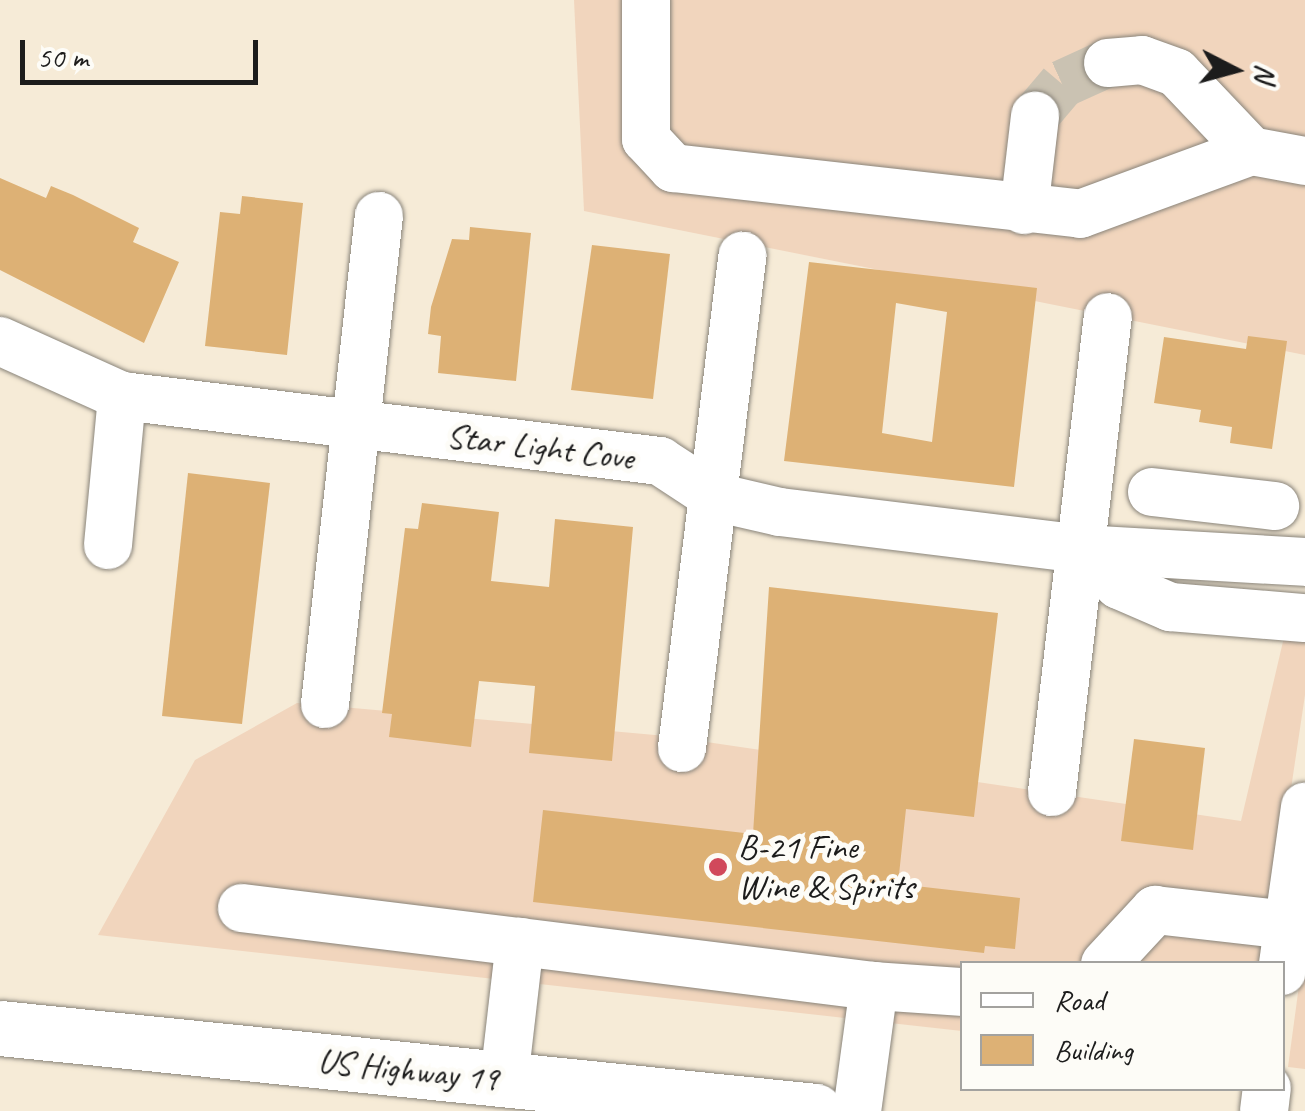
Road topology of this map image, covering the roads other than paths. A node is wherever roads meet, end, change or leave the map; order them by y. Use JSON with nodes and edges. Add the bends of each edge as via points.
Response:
{"nodes":[{"id":1,"x":646,"y":0,"type":"edge"},
{"id":2,"x":1108,"y":63,"type":"tunnel mouth"},
{"id":3,"x":1035,"y":116,"type":"tunnel mouth"},
{"id":4,"x":1251,"y":151,"type":"junction"},
{"id":5,"x":1305,"y":162,"type":"edge"},
{"id":6,"x":1024,"y":210,"type":"junction"},
{"id":7,"x":379,"y":216,"type":"dead end"},
{"id":8,"x":742,"y":256,"type":"dead end"},
{"id":9,"x":1108,"y":317,"type":"dead end"},
{"id":10,"x":0,"y":341,"type":"edge"},
{"id":11,"x":122,"y":396,"type":"junction"},
{"id":12,"x":357,"y":424,"type":"junction"},
{"id":13,"x":1152,"y":492,"type":"dead end"},
{"id":14,"x":715,"y":497,"type":"junction"},
{"id":15,"x":1229,"y":500,"type":"junction"},
{"id":16,"x":1276,"y":506,"type":"dead end"},
{"id":17,"x":108,"y":545,"type":"dead end"},
{"id":18,"x":1080,"y":549,"type":"junction"},
{"id":19,"x":1224,"y":556,"type":"junction"},
{"id":20,"x":1305,"y":562,"type":"edge"},
{"id":21,"x":1305,"y":618,"type":"edge"},
{"id":22,"x":325,"y":704,"type":"dead end"},
{"id":23,"x":682,"y":748,"type":"dead end"},
{"id":24,"x":1052,"y":792,"type":"dead end"},
{"id":25,"x":1305,"y":807,"type":"edge"},
{"id":26,"x":242,"y":908,"type":"dead end"},
{"id":27,"x":1289,"y":924,"type":"junction"},
{"id":28,"x":520,"y":942,"type":"junction"},
{"id":29,"x":1108,"y":961,"type":"edge"},
{"id":30,"x":1283,"y":961,"type":"edge"},
{"id":31,"x":874,"y":986,"type":"junction"},
{"id":32,"x":960,"y":992,"type":"edge"},
{"id":33,"x":0,"y":1028,"type":"edge"},
{"id":34,"x":504,"y":1080,"type":"junction"},
{"id":35,"x":816,"y":1111,"type":"edge"},
{"id":36,"x":857,"y":1111,"type":"edge"}],
"edges":[{"from":1,"to":6,"type":"street","via":[[646,139],[673,168]]},
{"from":2,"to":4,"type":"street","via":[[1142,60],[1177,73]]},
{"from":3,"to":6,"type":"street"},
{"from":4,"to":5,"type":"street"},
{"from":4,"to":6,"type":"street","via":[[1080,214]]},
{"from":7,"to":12,"type":"street"},
{"from":8,"to":14,"type":"street"},
{"from":9,"to":18,"type":"street"},
{"from":10,"to":11,"type":"street","name":"Star Light Cove"},
{"from":11,"to":12,"type":"street","name":"Star Light Cove"},
{"from":11,"to":17,"type":"street"},
{"from":12,"to":14,"type":"street","name":"Star Light Cove","via":[[660,461]]},
{"from":12,"to":22,"type":"street"},
{"from":13,"to":15,"type":"street"},
{"from":14,"to":18,"type":"street","name":"Star Light Cove"},
{"from":14,"to":23,"type":"street"},
{"from":15,"to":16,"type":"street"},
{"from":15,"to":19,"type":"street"},
{"from":18,"to":19,"type":"street","name":"Star Light Cove"},
{"from":18,"to":21,"type":"street","via":[[1118,585],[1170,608]]},
{"from":18,"to":24,"type":"street"},
{"from":19,"to":20,"type":"street","name":"Star Light Cove"},
{"from":25,"to":27,"type":"street"},
{"from":26,"to":28,"type":"street"},
{"from":27,"to":29,"type":"street","via":[[1154,910]]},
{"from":27,"to":30,"type":"street"},
{"from":28,"to":31,"type":"street"},
{"from":28,"to":34,"type":"street"},
{"from":31,"to":32,"type":"street"},
{"from":31,"to":36,"type":"street"},
{"from":33,"to":34,"type":"highway","name":"US Highway 19"},
{"from":34,"to":35,"type":"highway","name":"US Highway 19"}]}
